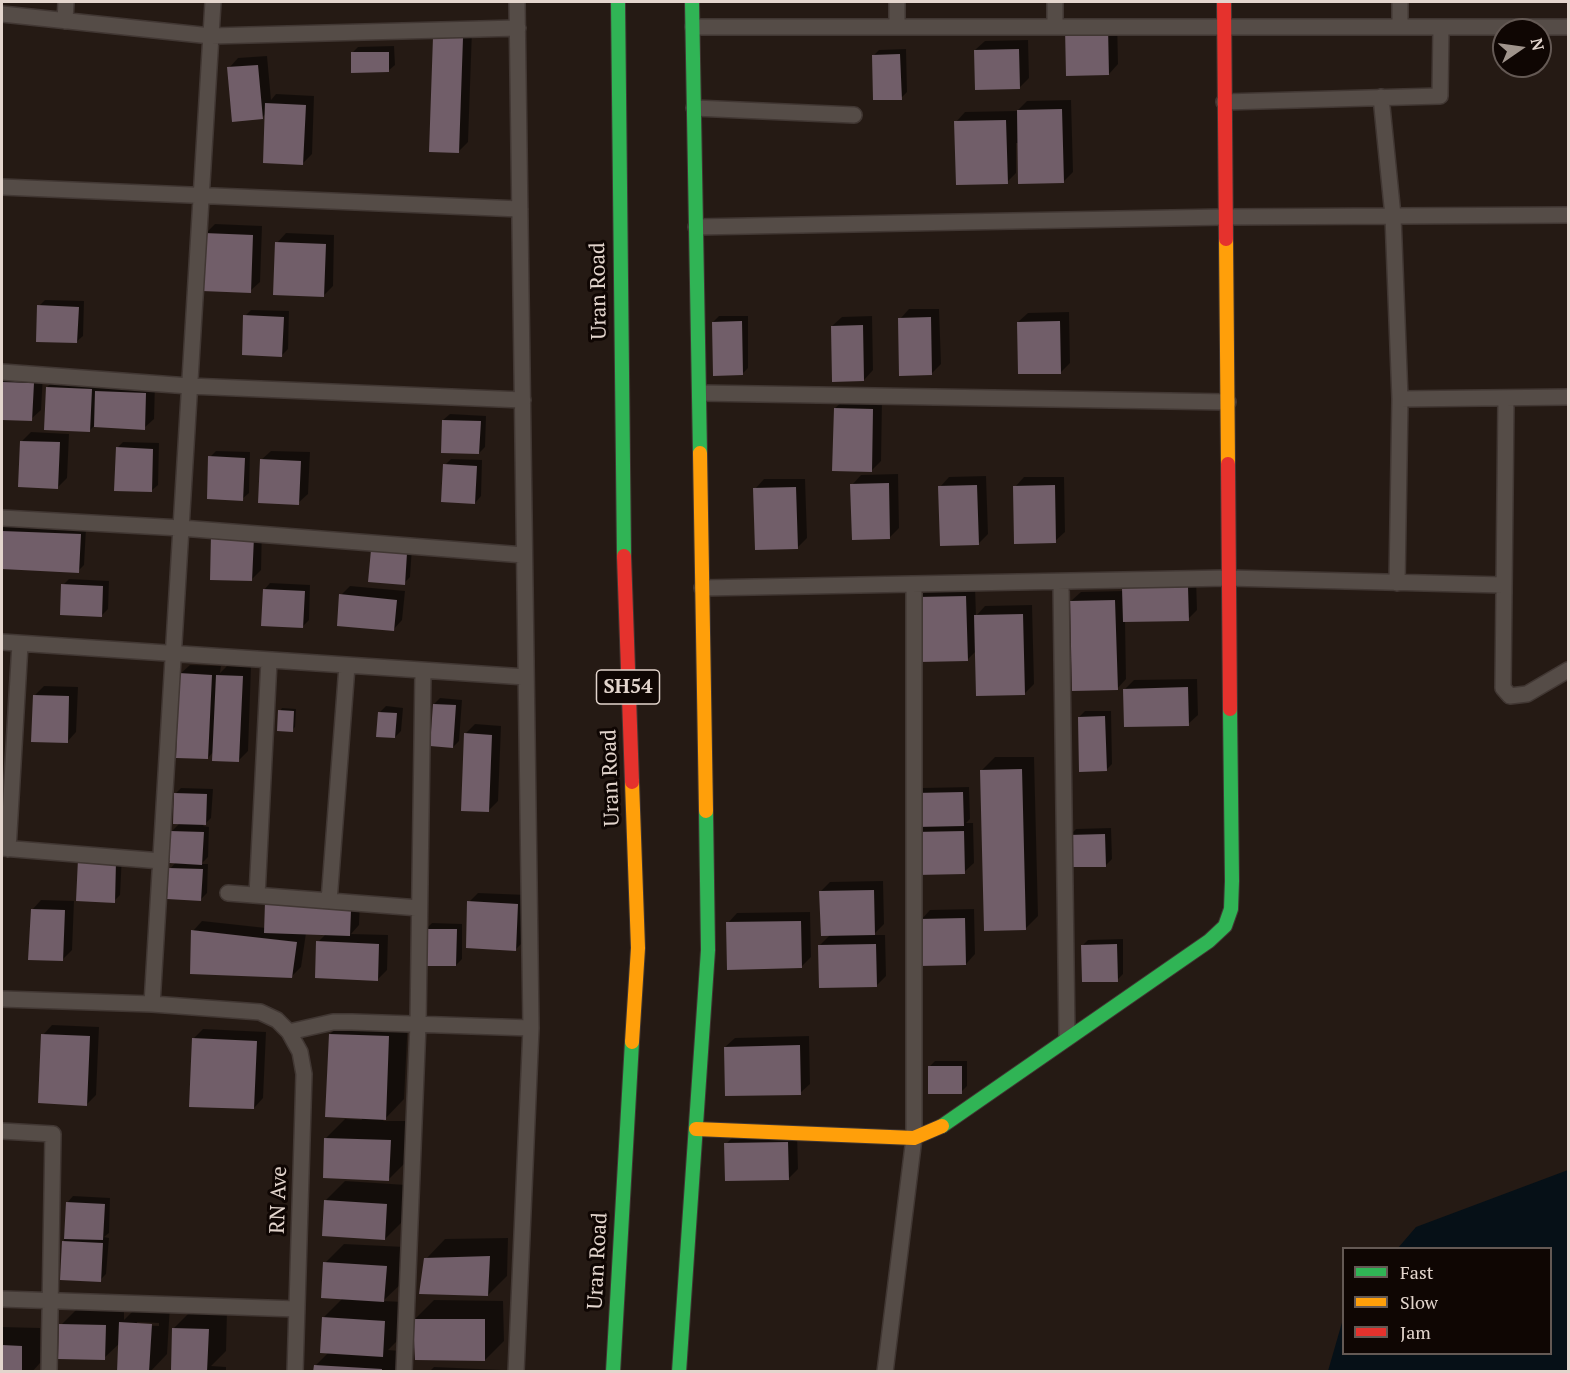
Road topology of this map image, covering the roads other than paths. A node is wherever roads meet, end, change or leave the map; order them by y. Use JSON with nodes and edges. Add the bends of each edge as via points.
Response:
{"nodes":[{"id":1,"x":66,"y":2,"type":"edge"},
{"id":2,"x":213,"y":2,"type":"edge"},
{"id":3,"x":517,"y":2,"type":"edge"},
{"id":4,"x":618,"y":2,"type":"edge"},
{"id":5,"x":692,"y":2,"type":"edge"},
{"id":6,"x":897,"y":2,"type":"edge"},
{"id":7,"x":1055,"y":2,"type":"edge"},
{"id":8,"x":1224,"y":2,"type":"edge"},
{"id":9,"x":1400,"y":2,"type":"edge"},
{"id":10,"x":2,"y":14,"type":"edge"},
{"id":11,"x":65,"y":21,"type":"junction"},
{"id":12,"x":1224,"y":25,"type":"junction"},
{"id":13,"x":1400,"y":26,"type":"junction"},
{"id":14,"x":693,"y":27,"type":"junction"},
{"id":15,"x":897,"y":27,"type":"junction"},
{"id":16,"x":1055,"y":27,"type":"junction"},
{"id":17,"x":1441,"y":27,"type":"junction"},
{"id":18,"x":1569,"y":27,"type":"edge"},
{"id":19,"x":518,"y":28,"type":"junction"},
{"id":20,"x":211,"y":36,"type":"junction"},
{"id":21,"x":1381,"y":97,"type":"junction"},
{"id":22,"x":1224,"y":102,"type":"junction"},
{"id":23,"x":694,"y":108,"type":"junction"},
{"id":24,"x":854,"y":115,"type":"dead end"},
{"id":25,"x":2,"y":187,"type":"edge"},
{"id":26,"x":201,"y":196,"type":"junction"},
{"id":27,"x":520,"y":209,"type":"junction"},
{"id":28,"x":1569,"y":215,"type":"edge"},
{"id":29,"x":1393,"y":216,"type":"junction"},
{"id":30,"x":1224,"y":217,"type":"junction"},
{"id":31,"x":696,"y":226,"type":"junction"},
{"id":32,"x":2,"y":372,"type":"edge"},
{"id":33,"x":189,"y":386,"type":"junction"},
{"id":34,"x":700,"y":393,"type":"junction"},
{"id":35,"x":1569,"y":397,"type":"edge"},
{"id":36,"x":1506,"y":398,"type":"junction"},
{"id":37,"x":1400,"y":399,"type":"junction"},
{"id":38,"x":523,"y":400,"type":"junction"},
{"id":39,"x":1228,"y":402,"type":"junction"},
{"id":40,"x":2,"y":518,"type":"edge"},
{"id":41,"x":181,"y":528,"type":"junction"},
{"id":42,"x":524,"y":555,"type":"junction"},
{"id":43,"x":1228,"y":578,"type":"junction"},
{"id":44,"x":1062,"y":583,"type":"junction"},
{"id":45,"x":1397,"y":583,"type":"junction"},
{"id":46,"x":914,"y":585,"type":"junction"},
{"id":47,"x":1503,"y":585,"type":"junction"},
{"id":48,"x":702,"y":588,"type":"junction"},
{"id":49,"x":2,"y":642,"type":"edge"},
{"id":50,"x":20,"y":644,"type":"junction"},
{"id":51,"x":173,"y":655,"type":"junction"},
{"id":52,"x":269,"y":661,"type":"junction"},
{"id":53,"x":347,"y":666,"type":"junction"},
{"id":54,"x":1569,"y":670,"type":"edge"},
{"id":55,"x":423,"y":671,"type":"junction"},
{"id":56,"x":526,"y":677,"type":"junction"},
{"id":57,"x":5,"y":849,"type":"edge"},
{"id":58,"x":161,"y":861,"type":"junction"},
{"id":59,"x":228,"y":893,"type":"dead end"},
{"id":60,"x":257,"y":895,"type":"junction"},
{"id":61,"x":329,"y":901,"type":"junction"},
{"id":62,"x":419,"y":908,"type":"junction"},
{"id":63,"x":2,"y":999,"type":"edge"},
{"id":64,"x":152,"y":1004,"type":"junction"},
{"id":65,"x":418,"y":1024,"type":"junction"},
{"id":66,"x":531,"y":1028,"type":"junction"},
{"id":67,"x":289,"y":1032,"type":"junction"},
{"id":68,"x":1067,"y":1038,"type":"junction"},
{"id":69,"x":696,"y":1129,"type":"junction"},
{"id":70,"x":2,"y":1131,"type":"edge"},
{"id":71,"x":914,"y":1138,"type":"junction"},
{"id":72,"x":2,"y":1299,"type":"edge"},
{"id":73,"x":50,"y":1300,"type":"junction"},
{"id":74,"x":297,"y":1309,"type":"junction"},
{"id":75,"x":885,"y":1368,"type":"edge"},
{"id":76,"x":49,"y":1371,"type":"edge"},
{"id":77,"x":295,"y":1371,"type":"edge"},
{"id":78,"x":404,"y":1371,"type":"edge"},
{"id":79,"x":516,"y":1371,"type":"edge"},
{"id":80,"x":613,"y":1371,"type":"edge"},
{"id":81,"x":679,"y":1371,"type":"edge"}],
"edges":[{"from":1,"to":11,"type":"street"},
{"from":2,"to":20,"type":"street"},
{"from":3,"to":19,"type":"street"},
{"from":4,"to":80,"type":"street","name":"Uran Road","number":"SH54","via":[[625,591],[638,948]]},
{"from":5,"to":14,"type":"street"},
{"from":6,"to":15,"type":"street"},
{"from":7,"to":16,"type":"street"},
{"from":8,"to":12,"type":"street"},
{"from":9,"to":13,"type":"street"},
{"from":10,"to":11,"type":"street"},
{"from":11,"to":20,"type":"street"},
{"from":12,"to":13,"type":"street"},
{"from":12,"to":16,"type":"street"},
{"from":12,"to":22,"type":"street"},
{"from":13,"to":17,"type":"street"},
{"from":14,"to":15,"type":"street"},
{"from":14,"to":23,"type":"street"},
{"from":15,"to":16,"type":"street"},
{"from":17,"to":18,"type":"street"},
{"from":17,"to":21,"type":"street","via":[[1440,96]]},
{"from":19,"to":20,"type":"street"},
{"from":19,"to":27,"type":"street"},
{"from":20,"to":26,"type":"street"},
{"from":21,"to":22,"type":"street"},
{"from":21,"to":29,"type":"street"},
{"from":22,"to":30,"type":"street"},
{"from":23,"to":24,"type":"street"},
{"from":23,"to":31,"type":"street"},
{"from":25,"to":26,"type":"street"},
{"from":26,"to":27,"type":"street"},
{"from":26,"to":33,"type":"street"},
{"from":27,"to":38,"type":"street"},
{"from":28,"to":29,"type":"street"},
{"from":29,"to":30,"type":"street"},
{"from":29,"to":37,"type":"street"},
{"from":30,"to":31,"type":"street"},
{"from":30,"to":39,"type":"street"},
{"from":31,"to":34,"type":"street"},
{"from":32,"to":33,"type":"street"},
{"from":33,"to":38,"type":"street"},
{"from":33,"to":41,"type":"street"},
{"from":34,"to":39,"type":"street"},
{"from":34,"to":48,"type":"street"},
{"from":35,"to":36,"type":"street"},
{"from":36,"to":37,"type":"street"},
{"from":36,"to":47,"type":"street"},
{"from":37,"to":45,"type":"street"},
{"from":38,"to":42,"type":"street"},
{"from":39,"to":43,"type":"street"},
{"from":40,"to":41,"type":"street"},
{"from":41,"to":42,"type":"street"},
{"from":41,"to":51,"type":"street"},
{"from":42,"to":56,"type":"street"},
{"from":43,"to":44,"type":"street"},
{"from":43,"to":45,"type":"street"},
{"from":43,"to":68,"type":"street","via":[[1231,909],[1225,926],[1209,941]]},
{"from":44,"to":46,"type":"street"},
{"from":44,"to":68,"type":"street"},
{"from":45,"to":47,"type":"street"},
{"from":46,"to":48,"type":"street"},
{"from":46,"to":71,"type":"street"},
{"from":47,"to":54,"type":"street","via":[[1502,679],[1506,694],[1527,694]]},
{"from":48,"to":69,"type":"street","via":[[708,950]]},
{"from":49,"to":50,"type":"street"},
{"from":50,"to":51,"type":"street"},
{"from":50,"to":57,"type":"street"},
{"from":51,"to":52,"type":"street"},
{"from":51,"to":58,"type":"street"},
{"from":52,"to":53,"type":"street"},
{"from":52,"to":60,"type":"street"},
{"from":53,"to":55,"type":"street"},
{"from":53,"to":61,"type":"street"},
{"from":55,"to":56,"type":"street"},
{"from":55,"to":62,"type":"street"},
{"from":56,"to":66,"type":"street"},
{"from":57,"to":58,"type":"street"},
{"from":58,"to":64,"type":"street"},
{"from":59,"to":60,"type":"street"},
{"from":60,"to":61,"type":"street"},
{"from":61,"to":62,"type":"street"},
{"from":62,"to":65,"type":"street"},
{"from":63,"to":64,"type":"street"},
{"from":64,"to":67,"type":"street","via":[[260,1012],[278,1020]]},
{"from":65,"to":66,"type":"street"},
{"from":65,"to":67,"type":"street","via":[[333,1022]]},
{"from":65,"to":78,"type":"street"},
{"from":66,"to":79,"type":"street"},
{"from":67,"to":74,"type":"street","name":"RN Ave","via":[[300,1052],[304,1074]]},
{"from":68,"to":71,"type":"street","via":[[937,1129]]},
{"from":69,"to":71,"type":"street"},
{"from":69,"to":81,"type":"street"},
{"from":70,"to":73,"type":"street","via":[[53,1134]]},
{"from":71,"to":75,"type":"street"},
{"from":72,"to":73,"type":"street"},
{"from":73,"to":74,"type":"street"},
{"from":73,"to":76,"type":"street"},
{"from":74,"to":77,"type":"street","name":"RN Ave"}]}
